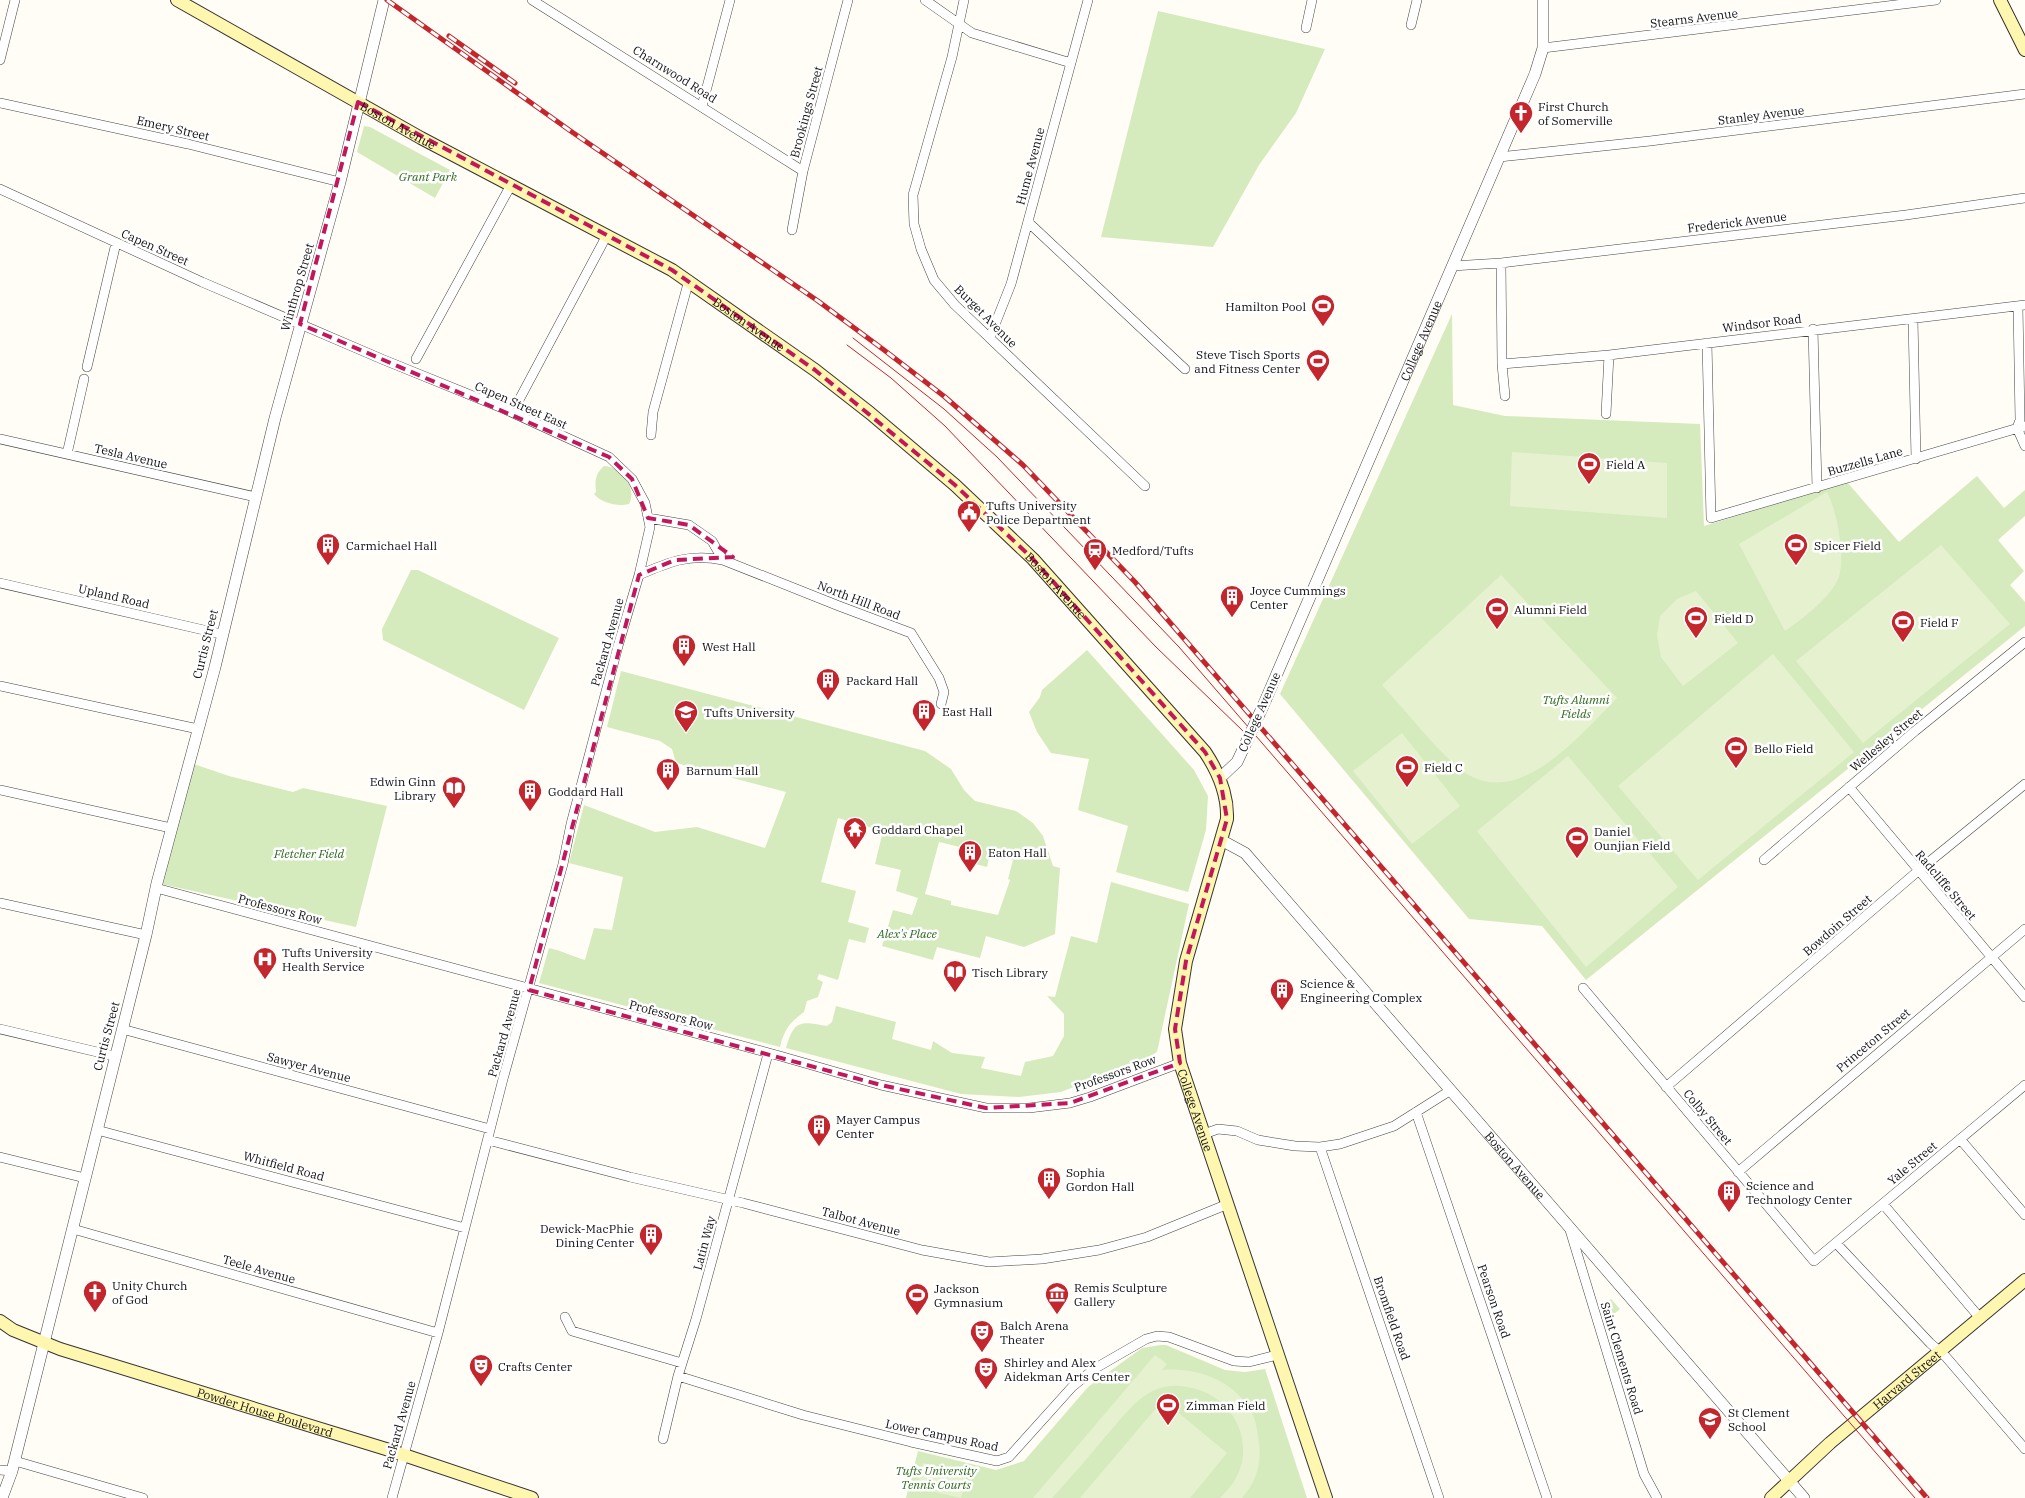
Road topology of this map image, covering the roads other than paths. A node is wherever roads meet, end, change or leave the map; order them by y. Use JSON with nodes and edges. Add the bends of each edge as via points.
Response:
{"nodes":[{"id":1,"x":15,"y":0,"type":"edge"},
{"id":2,"x":177,"y":0,"type":"edge"},
{"id":3,"x":532,"y":0,"type":"edge"},
{"id":4,"x":730,"y":0,"type":"edge"},
{"id":5,"x":848,"y":0,"type":"edge"},
{"id":6,"x":925,"y":0,"type":"edge"},
{"id":7,"x":964,"y":0,"type":"edge"},
{"id":8,"x":1088,"y":0,"type":"edge"},
{"id":9,"x":1312,"y":0,"type":"edge"},
{"id":10,"x":1417,"y":0,"type":"edge"},
{"id":11,"x":1543,"y":0,"type":"edge"},
{"id":12,"x":1936,"y":0,"type":"edge"},
{"id":13,"x":2000,"y":0,"type":"edge"},
{"id":14,"x":383,"y":3,"type":"edge"},
{"id":15,"x":958,"y":23,"type":"junction"},
{"id":16,"x":1412,"y":25,"type":"dead end"},
{"id":17,"x":1306,"y":28,"type":"dead end"},
{"id":18,"x":1543,"y":48,"type":"junction"},
{"id":19,"x":2025,"y":50,"type":"edge"},
{"id":20,"x":0,"y":60,"type":"edge"},
{"id":21,"x":1071,"y":63,"type":"junction"},
{"id":22,"x":2025,"y":94,"type":"edge"},
{"id":23,"x":358,"y":102,"type":"junction"},
{"id":24,"x":0,"y":103,"type":"edge"},
{"id":25,"x":702,"y":106,"type":"junction"},
{"id":26,"x":1499,"y":157,"type":"junction"},
{"id":27,"x":804,"y":171,"type":"junction"},
{"id":28,"x":340,"y":182,"type":"junction"},
{"id":29,"x":511,"y":185,"type":"junction"},
{"id":30,"x":0,"y":189,"type":"edge"},
{"id":31,"x":2025,"y":198,"type":"edge"},
{"id":32,"x":1028,"y":222,"type":"junction"},
{"id":33,"x":792,"y":230,"type":"dead end"},
{"id":34,"x":607,"y":235,"type":"junction"},
{"id":35,"x":116,"y":243,"type":"junction"},
{"id":36,"x":1501,"y":263,"type":"junction"},
{"id":37,"x":1452,"y":266,"type":"junction"},
{"id":38,"x":689,"y":280,"type":"junction"},
{"id":39,"x":2022,"y":305,"type":"edge"},
{"id":40,"x":1913,"y":319,"type":"junction"},
{"id":41,"x":300,"y":324,"type":"junction"},
{"id":42,"x":1813,"y":329,"type":"junction"},
{"id":43,"x":990,"y":337,"type":"junction"},
{"id":44,"x":1707,"y":343,"type":"junction"},
{"id":45,"x":1609,"y":355,"type":"junction"},
{"id":46,"x":416,"y":359,"type":"dead end"},
{"id":47,"x":1502,"y":364,"type":"junction"},
{"id":48,"x":86,"y":367,"type":"dead end"},
{"id":49,"x":1185,"y":369,"type":"dead end"},
{"id":50,"x":84,"y":379,"type":"dead end"},
{"id":51,"x":1505,"y":396,"type":"dead end"},
{"id":52,"x":519,"y":400,"type":"dead end"},
{"id":53,"x":1606,"y":414,"type":"dead end"},
{"id":54,"x":2021,"y":427,"type":"edge"},
{"id":55,"x":651,"y":435,"type":"dead end"},
{"id":56,"x":0,"y":439,"type":"edge"},
{"id":57,"x":2025,"y":446,"type":"edge"},
{"id":58,"x":67,"y":454,"type":"junction"},
{"id":59,"x":1916,"y":458,"type":"junction"},
{"id":60,"x":1145,"y":486,"type":"dead end"},
{"id":61,"x":1817,"y":488,"type":"junction"},
{"id":62,"x":256,"y":497,"type":"junction"},
{"id":63,"x":648,"y":518,"type":"junction"},
{"id":64,"x":723,"y":560,"type":"junction"},
{"id":65,"x":639,"y":575,"type":"junction"},
{"id":66,"x":235,"y":581,"type":"joint"},
{"id":67,"x":0,"y":583,"type":"edge"},
{"id":68,"x":222,"y":634,"type":"junction"},
{"id":69,"x":2025,"y":642,"type":"edge"},
{"id":70,"x":0,"y":686,"type":"edge"},
{"id":71,"x":941,"y":704,"type":"dead end"},
{"id":72,"x":198,"y":729,"type":"junction"},
{"id":73,"x":1220,"y":778,"type":"junction"},
{"id":74,"x":2025,"y":784,"type":"edge"},
{"id":75,"x":1850,"y":787,"type":"junction"},
{"id":76,"x":0,"y":790,"type":"edge"},
{"id":77,"x":171,"y":828,"type":"junction"},
{"id":78,"x":1221,"y":840,"type":"junction"},
{"id":79,"x":1764,"y":860,"type":"dead end"},
{"id":80,"x":1918,"y":871,"type":"junction"},
{"id":81,"x":156,"y":888,"type":"junction"},
{"id":82,"x":0,"y":904,"type":"edge"},
{"id":83,"x":2025,"y":929,"type":"edge"},
{"id":84,"x":146,"y":935,"type":"junction"},
{"id":85,"x":1991,"y":958,"type":"junction"},
{"id":86,"x":1583,"y":988,"type":"dead end"},
{"id":87,"x":529,"y":990,"type":"junction"},
{"id":88,"x":2025,"y":997,"type":"edge"},
{"id":89,"x":0,"y":1029,"type":"edge"},
{"id":90,"x":122,"y":1029,"type":"junction"},
{"id":91,"x":768,"y":1054,"type":"junction"},
{"id":92,"x":114,"y":1056,"type":"junction"},
{"id":93,"x":1180,"y":1063,"type":"junction"},
{"id":94,"x":2025,"y":1085,"type":"edge"},
{"id":95,"x":1666,"y":1087,"type":"junction"},
{"id":96,"x":1452,"y":1090,"type":"junction"},
{"id":97,"x":1416,"y":1112,"type":"junction"},
{"id":98,"x":490,"y":1129,"type":"junction"},
{"id":99,"x":97,"y":1130,"type":"junction"},
{"id":100,"x":1204,"y":1134,"type":"junction"},
{"id":101,"x":1960,"y":1139,"type":"junction"},
{"id":102,"x":488,"y":1140,"type":"junction"},
{"id":103,"x":1320,"y":1147,"type":"junction"},
{"id":104,"x":0,"y":1157,"type":"edge"},
{"id":105,"x":1738,"y":1172,"type":"junction"},
{"id":106,"x":84,"y":1178,"type":"junction"},
{"id":107,"x":729,"y":1200,"type":"junction"},
{"id":108,"x":1228,"y":1204,"type":"junction"},
{"id":109,"x":1883,"y":1204,"type":"junction"},
{"id":110,"x":2025,"y":1215,"type":"edge"},
{"id":111,"x":1568,"y":1224,"type":"junction"},
{"id":112,"x":465,"y":1228,"type":"junction"},
{"id":113,"x":73,"y":1229,"type":"junction"},
{"id":114,"x":1836,"y":1242,"type":"junction"},
{"id":115,"x":1814,"y":1261,"type":"joint"},
{"id":116,"x":2025,"y":1280,"type":"edge"},
{"id":117,"x":565,"y":1317,"type":"dead end"},
{"id":118,"x":1980,"y":1318,"type":"junction"},
{"id":119,"x":0,"y":1321,"type":"edge"},
{"id":120,"x":438,"y":1333,"type":"junction"},
{"id":121,"x":45,"y":1343,"type":"junction"},
{"id":122,"x":1939,"y":1351,"type":"junction"},
{"id":123,"x":1277,"y":1354,"type":"junction"},
{"id":124,"x":682,"y":1363,"type":"junction"},
{"id":125,"x":678,"y":1376,"type":"junction"},
{"id":126,"x":663,"y":1440,"type":"dead end"},
{"id":127,"x":2025,"y":1449,"type":"edge"},
{"id":128,"x":404,"y":1455,"type":"junction"},
{"id":129,"x":14,"y":1466,"type":"junction"},
{"id":130,"x":0,"y":1470,"type":"edge"},
{"id":131,"x":1789,"y":1481,"type":"junction"},
{"id":132,"x":2,"y":1498,"type":"edge"},
{"id":133,"x":143,"y":1498,"type":"edge"},
{"id":134,"x":392,"y":1498,"type":"edge"},
{"id":135,"x":532,"y":1498,"type":"edge"},
{"id":136,"x":1326,"y":1498,"type":"edge"},
{"id":137,"x":1439,"y":1498,"type":"edge"},
{"id":138,"x":1547,"y":1498,"type":"edge"},
{"id":139,"x":1657,"y":1498,"type":"edge"},
{"id":140,"x":1771,"y":1498,"type":"edge"},
{"id":141,"x":1804,"y":1498,"type":"edge"}],
"edges":[{"from":1,"to":20,"type":"street"},
{"from":2,"to":23,"type":"main road","name":"Boston Avenue"},
{"from":3,"to":25,"type":"street","name":"Charnwood Road"},
{"from":4,"to":25,"type":"street"},
{"from":5,"to":27,"type":"street","name":"Brookings Street"},
{"from":6,"to":15,"type":"street"},
{"from":7,"to":15,"type":"street","name":"Burget Avenue"},
{"from":8,"to":21,"type":"street","name":"Hume Avenue"},
{"from":9,"to":17,"type":"street"},
{"from":10,"to":16,"type":"street"},
{"from":11,"to":18,"type":"street","name":"College Avenue"},
{"from":12,"to":18,"type":"street","name":"Stearns Avenue"},
{"from":13,"to":19,"type":"main road"},
{"from":14,"to":23,"type":"street","name":"Winthrop Street"},
{"from":15,"to":21,"type":"street","via":[[972,33]]},
{"from":15,"to":43,"type":"street","name":"Burget Avenue","via":[[952,57],[913,195],[912,211],[921,250],[934,280],[955,305]]},
{"from":18,"to":26,"type":"street","name":"College Avenue"},
{"from":21,"to":32,"type":"street","name":"Hume Avenue"},
{"from":22,"to":26,"type":"street","name":"Stanley Avenue"},
{"from":23,"to":28,"type":"street","name":"Winthrop Street"},
{"from":23,"to":29,"type":"main road","name":"Boston Avenue"},
{"from":24,"to":28,"type":"street","name":"Emery Street","via":[[188,144]]},
{"from":25,"to":27,"type":"street","name":"Charnwood Road"},
{"from":26,"to":37,"type":"street","name":"College Avenue"},
{"from":27,"to":33,"type":"street","name":"Brookings Street"},
{"from":28,"to":41,"type":"street","name":"Winthrop Street"},
{"from":29,"to":34,"type":"main road","name":"Boston Avenue"},
{"from":29,"to":46,"type":"street"},
{"from":30,"to":35,"type":"street","name":"Capen Street"},
{"from":31,"to":36,"type":"street","name":"Frederick Avenue"},
{"from":32,"to":43,"type":"street","name":"Hume Avenue","via":[[1011,284]]},
{"from":32,"to":49,"type":"street"},
{"from":34,"to":38,"type":"main road","name":"Boston Avenue"},
{"from":34,"to":52,"type":"street"},
{"from":35,"to":41,"type":"street","name":"Capen Street"},
{"from":35,"to":48,"type":"street"},
{"from":36,"to":37,"type":"street","name":"Frederick Avenue"},
{"from":36,"to":47,"type":"street"},
{"from":37,"to":73,"type":"street","name":"College Avenue","bridge":true,"via":[[1263,706],[1237,762]]},
{"from":38,"to":55,"type":"street","via":[[653,412]]},
{"from":38,"to":73,"type":"main road","name":"Boston Avenue","via":[[854,400],[983,510],[1033,559],[1134,670],[1206,752]]},
{"from":39,"to":40,"type":"street","name":"Windsor Road"},
{"from":39,"to":54,"type":"street"},
{"from":40,"to":42,"type":"street","name":"Windsor Road"},
{"from":40,"to":59,"type":"street"},
{"from":41,"to":62,"type":"street","name":"Winthrop Street"},
{"from":41,"to":63,"type":"street","name":"Capen Street East","via":[[500,407],[609,457],[632,479],[645,503]]},
{"from":42,"to":44,"type":"street","name":"Windsor Road"},
{"from":42,"to":61,"type":"street"},
{"from":43,"to":60,"type":"street","name":"Burget Avenue"},
{"from":44,"to":45,"type":"street","name":"Windsor Road"},
{"from":44,"to":61,"type":"street","name":"Buzzells Lane","via":[[1711,518]]},
{"from":45,"to":47,"type":"street","name":"Windsor Road"},
{"from":45,"to":53,"type":"street"},
{"from":47,"to":51,"type":"street"},
{"from":50,"to":58,"type":"street"},
{"from":54,"to":57,"type":"street"},
{"from":54,"to":59,"type":"street","name":"Buzzells Lane"},
{"from":56,"to":58,"type":"street","name":"Tesla Avenue"},
{"from":58,"to":62,"type":"street","name":"Tesla Avenue"},
{"from":59,"to":61,"type":"street","name":"Buzzells Lane"},
{"from":62,"to":66,"type":"street","name":"Winthrop Street"},
{"from":63,"to":64,"type":"street","via":[[689,525],[712,541]]},
{"from":63,"to":65,"type":"street","name":"Capen Street East","via":[[650,527]]},
{"from":64,"to":65,"type":"street","name":"North Hill Road","via":[[684,558]]},
{"from":64,"to":71,"type":"street","name":"North Hill Road","via":[[911,633],[939,678],[944,692]]},
{"from":65,"to":87,"type":"street","name":"Packard Avenue"},
{"from":66,"to":68,"type":"street","name":"Curtis Street"},
{"from":67,"to":68,"type":"street","name":"Upland Road"},
{"from":68,"to":72,"type":"street","name":"Curtis Street"},
{"from":69,"to":75,"type":"street","name":"Wellesley Street"},
{"from":70,"to":72,"type":"street"},
{"from":72,"to":77,"type":"street","name":"Curtis Street"},
{"from":73,"to":78,"type":"main road","name":"College Avenue","via":[[1227,807]]},
{"from":74,"to":80,"type":"street","name":"Bowdoin Street"},
{"from":75,"to":79,"type":"street","name":"Wellesley Street"},
{"from":75,"to":80,"type":"street","name":"Radcliffe Street"},
{"from":76,"to":77,"type":"street"},
{"from":77,"to":81,"type":"street","name":"Curtis Street"},
{"from":78,"to":93,"type":"main road","name":"College Avenue","via":[[1186,961],[1175,1029]]},
{"from":78,"to":96,"type":"street","name":"Boston Avenue","via":[[1245,853]]},
{"from":80,"to":85,"type":"street","name":"Radcliffe Street"},
{"from":80,"to":95,"type":"street","name":"Bowdoin Street"},
{"from":81,"to":84,"type":"street","name":"Curtis Street"},
{"from":81,"to":87,"type":"street","name":"Professors Row"},
{"from":82,"to":84,"type":"street"},
{"from":83,"to":85,"type":"street","name":"Princeton Street"},
{"from":84,"to":90,"type":"street","name":"Curtis Street"},
{"from":85,"to":88,"type":"street","name":"Radcliffe Street"},
{"from":85,"to":105,"type":"street","name":"Princeton Street"},
{"from":86,"to":95,"type":"street","name":"Colby Street"},
{"from":87,"to":91,"type":"street","name":"Professors Row"},
{"from":87,"to":98,"type":"street","name":"Packard Avenue"},
{"from":89,"to":92,"type":"street"},
{"from":90,"to":92,"type":"street","name":"Curtis Street"},
{"from":90,"to":98,"type":"street","name":"Sawyer Avenue"},
{"from":91,"to":93,"type":"street","name":"Professors Row","via":[[881,1085],[986,1108],[1070,1103]]},
{"from":91,"to":107,"type":"street","name":"Latin Way"},
{"from":92,"to":99,"type":"street","name":"Curtis Street"},
{"from":93,"to":100,"type":"main road","name":"College Avenue"},
{"from":94,"to":101,"type":"street","name":"Yale Street"},
{"from":95,"to":105,"type":"street","name":"Colby Street"},
{"from":96,"to":97,"type":"street"},
{"from":96,"to":111,"type":"street","name":"Boston Avenue"},
{"from":97,"to":103,"type":"street","via":[[1394,1126],[1340,1144]]},
{"from":97,"to":138,"type":"street","name":"Pearson Road"},
{"from":98,"to":102,"type":"street","name":"Packard Avenue"},
{"from":99,"to":106,"type":"street","name":"Curtis Street"},
{"from":99,"to":112,"type":"street","name":"Whitfield Road"},
{"from":100,"to":103,"type":"street","via":[[1218,1129],[1237,1131],[1258,1140]]},
{"from":100,"to":108,"type":"main road","name":"College Avenue"},
{"from":101,"to":109,"type":"street","name":"Yale Street"},
{"from":101,"to":110,"type":"street"},
{"from":102,"to":107,"type":"street","name":"Talbot Avenue"},
{"from":102,"to":112,"type":"street","name":"Packard Avenue"},
{"from":103,"to":137,"type":"street","name":"Bromfield Road"},
{"from":104,"to":106,"type":"street"},
{"from":105,"to":115,"type":"street","name":"Colby Street"},
{"from":106,"to":113,"type":"street","name":"Curtis Street"},
{"from":107,"to":108,"type":"street","name":"Talbot Avenue","via":[[922,1250],[989,1262],[1042,1259],[1099,1250],[1147,1237]]},
{"from":107,"to":124,"type":"street","name":"Latin Way"},
{"from":108,"to":123,"type":"main road","name":"College Avenue"},
{"from":109,"to":114,"type":"street","name":"Yale Street"},
{"from":109,"to":118,"type":"street"},
{"from":111,"to":131,"type":"street","name":"Boston Avenue"},
{"from":111,"to":139,"type":"street","name":"Saint Clements Road","via":[[1644,1474]]},
{"from":112,"to":120,"type":"street","name":"Packard Avenue"},
{"from":113,"to":120,"type":"street","name":"Teele Avenue"},
{"from":113,"to":121,"type":"street","name":"Curtis Street"},
{"from":114,"to":115,"type":"street","name":"Yale Street"},
{"from":114,"to":122,"type":"street"},
{"from":116,"to":118,"type":"main road","name":"Harvard Street"},
{"from":117,"to":124,"type":"street","via":[[572,1331]]},
{"from":118,"to":122,"type":"main road","name":"Harvard Street"},
{"from":119,"to":121,"type":"main road","name":"Powder House Boulevard"},
{"from":120,"to":128,"type":"street","name":"Packard Avenue"},
{"from":121,"to":128,"type":"main road","name":"Powder House Boulevard"},
{"from":121,"to":129,"type":"street","name":"Curtis Street"},
{"from":122,"to":127,"type":"street"},
{"from":122,"to":131,"type":"main road","name":"Harvard Street","via":[[1830,1442]]},
{"from":123,"to":125,"type":"street","name":"Lower Campus Road","via":[[1249,1362],[1234,1361],[1169,1337],[1146,1339],[1094,1369],[1072,1387],[1009,1457],[997,1461],[803,1415]]},
{"from":123,"to":136,"type":"main road","name":"College Avenue"},
{"from":124,"to":125,"type":"street","name":"Latin Way"},
{"from":125,"to":126,"type":"street","name":"Latin Way"},
{"from":128,"to":134,"type":"street","name":"Packard Avenue"},
{"from":128,"to":135,"type":"main road","name":"Powder House Boulevard"},
{"from":129,"to":130,"type":"street"},
{"from":129,"to":132,"type":"street","name":"Curtis Street"},
{"from":129,"to":133,"type":"street"},
{"from":131,"to":140,"type":"main road","name":"Harvard Street"},
{"from":131,"to":141,"type":"street","name":"Boston Avenue"}]}
